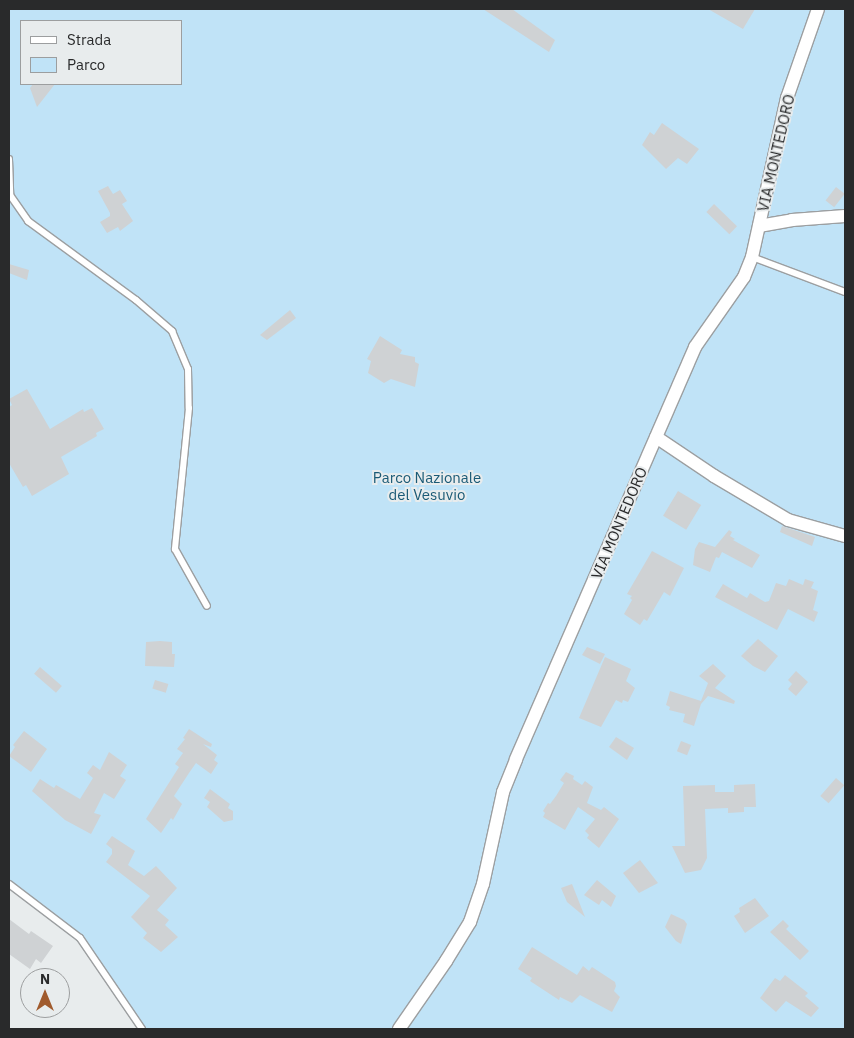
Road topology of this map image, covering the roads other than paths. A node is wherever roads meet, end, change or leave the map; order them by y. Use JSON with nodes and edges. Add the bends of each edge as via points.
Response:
{"nodes":[{"id":1,"x":818,"y":9,"type":"edge"},
{"id":2,"x":9,"y":159,"type":"edge"},
{"id":3,"x":845,"y":216,"type":"edge"},
{"id":4,"x":759,"y":226,"type":"junction"},
{"id":5,"x":752,"y":257,"type":"junction"},
{"id":6,"x":845,"y":292,"type":"edge"},
{"id":7,"x":656,"y":437,"type":"junction"},
{"id":8,"x":845,"y":536,"type":"edge"},
{"id":9,"x":207,"y":606,"type":"dead end"},
{"id":10,"x":9,"y":884,"type":"edge"},
{"id":11,"x":142,"y":1029,"type":"edge"},
{"id":12,"x":399,"y":1029,"type":"edge"}],
"edges":[{"from":1,"to":4,"type":"street","name":"VIA MONTEDORO","via":[[787,98]]},
{"from":2,"to":9,"type":"lane","via":[[10,195],[28,221],[136,300],[172,331],[188,369],[189,408],[175,549]]},
{"from":3,"to":4,"type":"street"},
{"from":4,"to":5,"type":"street","name":"VIA MONTEDORO"},
{"from":5,"to":6,"type":"lane"},
{"from":5,"to":7,"type":"street","name":"VIA MONTEDORO","via":[[744,277],[695,347]]},
{"from":7,"to":8,"type":"street","via":[[788,520]]},
{"from":7,"to":12,"type":"street","name":"VIA MONTEDORO","via":[[503,792],[483,884],[470,922]]},
{"from":10,"to":11,"type":"lane","via":[[80,938]]}]}
